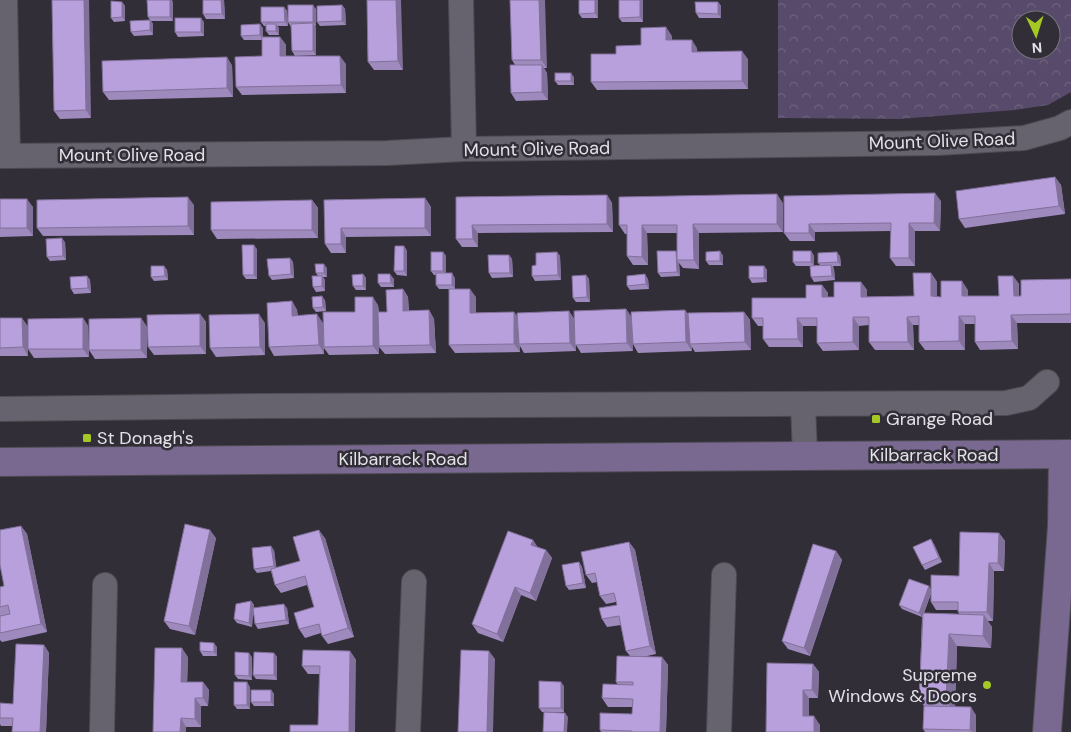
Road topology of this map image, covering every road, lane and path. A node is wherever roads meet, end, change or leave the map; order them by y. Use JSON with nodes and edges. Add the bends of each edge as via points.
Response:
{"nodes":[{"id":1,"x":5,"y":0,"type":"edge"},
{"id":2,"x":461,"y":0,"type":"edge"},
{"id":3,"x":1071,"y":122,"type":"edge"},
{"id":4,"x":464,"y":149,"type":"junction"},
{"id":5,"x":4,"y":156,"type":"edge"},
{"id":6,"x":1047,"y":382,"type":"dead end"},
{"id":7,"x":803,"y":404,"type":"junction"},
{"id":8,"x":0,"y":409,"type":"edge"},
{"id":9,"x":1067,"y":454,"type":"edge"},
{"id":10,"x":806,"y":456,"type":"junction"},
{"id":11,"x":0,"y":462,"type":"edge"},
{"id":12,"x":724,"y":575,"type":"dead end"},
{"id":13,"x":414,"y":582,"type":"dead end"},
{"id":14,"x":105,"y":585,"type":"dead end"},
{"id":15,"x":102,"y":732,"type":"edge"},
{"id":16,"x":408,"y":732,"type":"edge"},
{"id":17,"x":719,"y":732,"type":"edge"},
{"id":18,"x":1047,"y":732,"type":"edge"}],
"edges":[{"from":1,"to":5,"type":"street"},
{"from":2,"to":4,"type":"street"},
{"from":3,"to":4,"type":"street","name":"Mount Olive Road","via":[[1024,138],[938,143]]},
{"from":4,"to":5,"type":"street","name":"Mount Olive Road","via":[[387,153]]},
{"from":6,"to":7,"type":"street","via":[[1029,398],[1006,403]]},
{"from":7,"to":8,"type":"street"},
{"from":7,"to":10,"type":"street"},
{"from":9,"to":10,"type":"main road","name":"Kilbarrack Road"},
{"from":9,"to":18,"type":"main road"},
{"from":10,"to":11,"type":"main road","name":"Kilbarrack Road"},
{"from":12,"to":17,"type":"street"},
{"from":13,"to":16,"type":"street"},
{"from":14,"to":15,"type":"street"}]}
